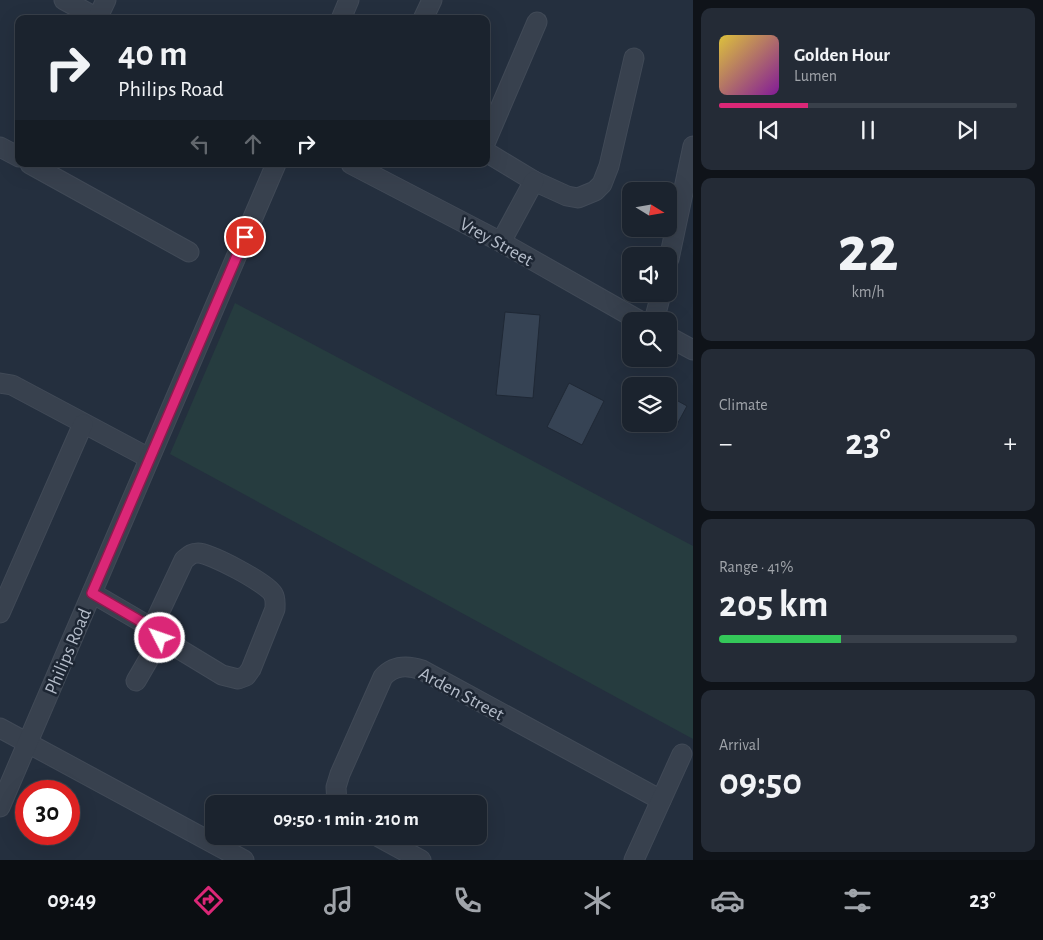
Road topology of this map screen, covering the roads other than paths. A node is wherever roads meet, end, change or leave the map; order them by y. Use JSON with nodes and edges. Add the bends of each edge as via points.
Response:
{"nodes":[{"id":1,"x":64,"y":0,"type":"edge"},
{"id":2,"x":106,"y":0,"type":"edge"},
{"id":3,"x":350,"y":0,"type":"edge"},
{"id":4,"x":432,"y":0,"type":"edge"},
{"id":5,"x":92,"y":15,"type":"edge"},
{"id":6,"x":99,"y":15,"type":"edge"},
{"id":7,"x":343,"y":15,"type":"edge"},
{"id":8,"x":426,"y":15,"type":"edge"},
{"id":9,"x":536,"y":22,"type":"dead end"},
{"id":10,"x":634,"y":58,"type":"dead end"},
{"id":11,"x":490,"y":131,"type":"edge"},
{"id":12,"x":693,"y":146,"type":"edge"},
{"id":13,"x":0,"y":147,"type":"edge"},
{"id":14,"x":490,"y":154,"type":"edge"},
{"id":15,"x":15,"y":155,"type":"edge"},
{"id":16,"x":35,"y":167,"type":"edge"},
{"id":17,"x":275,"y":167,"type":"edge"},
{"id":18,"x":357,"y":167,"type":"edge"},
{"id":19,"x":534,"y":181,"type":"junction"},
{"id":20,"x":686,"y":219,"type":"edge"},
{"id":21,"x":501,"y":242,"type":"junction"},
{"id":22,"x":674,"y":247,"type":"edge"},
{"id":23,"x":189,"y":252,"type":"dead end"},
{"id":24,"x":624,"y":312,"type":"edge"},
{"id":25,"x":677,"y":341,"type":"edge"},
{"id":26,"x":693,"y":350,"type":"edge"},
{"id":27,"x":0,"y":382,"type":"edge"},
{"id":28,"x":83,"y":424,"type":"junction"},
{"id":29,"x":149,"y":458,"type":"junction"},
{"id":30,"x":92,"y":593,"type":"junction"},
{"id":31,"x":0,"y":613,"type":"edge"},
{"id":32,"x":156,"y":633,"type":"junction"},
{"id":33,"x":136,"y":681,"type":"dead end"},
{"id":34,"x":0,"y":728,"type":"edge"},
{"id":35,"x":27,"y":743,"type":"junction"},
{"id":36,"x":682,"y":754,"type":"dead end"},
{"id":37,"x":337,"y":795,"type":"edge"},
{"id":38,"x":661,"y":800,"type":"junction"},
{"id":39,"x":0,"y":807,"type":"edge"},
{"id":40,"x":394,"y":845,"type":"edge"},
{"id":41,"x":244,"y":860,"type":"edge"},
{"id":42,"x":421,"y":860,"type":"edge"},
{"id":43,"x":634,"y":860,"type":"edge"}],
"edges":[{"from":1,"to":5,"type":"street"},
{"from":2,"to":6,"type":"street"},
{"from":3,"to":7,"type":"street"},
{"from":4,"to":8,"type":"street"},
{"from":9,"to":11,"type":"street"},
{"from":10,"to":19,"type":"street","via":[[602,184],[595,191],[578,198]]},
{"from":12,"to":20,"type":"street"},
{"from":13,"to":15,"type":"street"},
{"from":14,"to":19,"type":"street"},
{"from":16,"to":23,"type":"street"},
{"from":17,"to":29,"type":"street","name":"Philips Road"},
{"from":18,"to":21,"type":"street","name":"Vrey Street"},
{"from":19,"to":21,"type":"street"},
{"from":20,"to":22,"type":"street"},
{"from":21,"to":24,"type":"street","name":"Vrey Street"},
{"from":25,"to":26,"type":"street"},
{"from":27,"to":28,"type":"street","via":[[12,385]]},
{"from":28,"to":29,"type":"street"},
{"from":28,"to":31,"type":"street"},
{"from":29,"to":30,"type":"street","name":"Philips Road"},
{"from":30,"to":32,"type":"street"},
{"from":30,"to":35,"type":"street","name":"Philips Road"},
{"from":32,"to":32,"type":"street","via":[[222,675],[238,679],[251,669],[275,609],[274,594],[269,588],[215,558],[190,554],[184,560]]},
{"from":32,"to":33,"type":"street"},
{"from":34,"to":35,"type":"street"},
{"from":35,"to":39,"type":"street","name":"Philips Road"},
{"from":35,"to":41,"type":"street"},
{"from":36,"to":38,"type":"street"},
{"from":37,"to":38,"type":"street","name":"Arden Street","via":[[340,774],[383,677],[390,670],[413,667]]},
{"from":38,"to":43,"type":"street"},
{"from":40,"to":42,"type":"street"}]}
